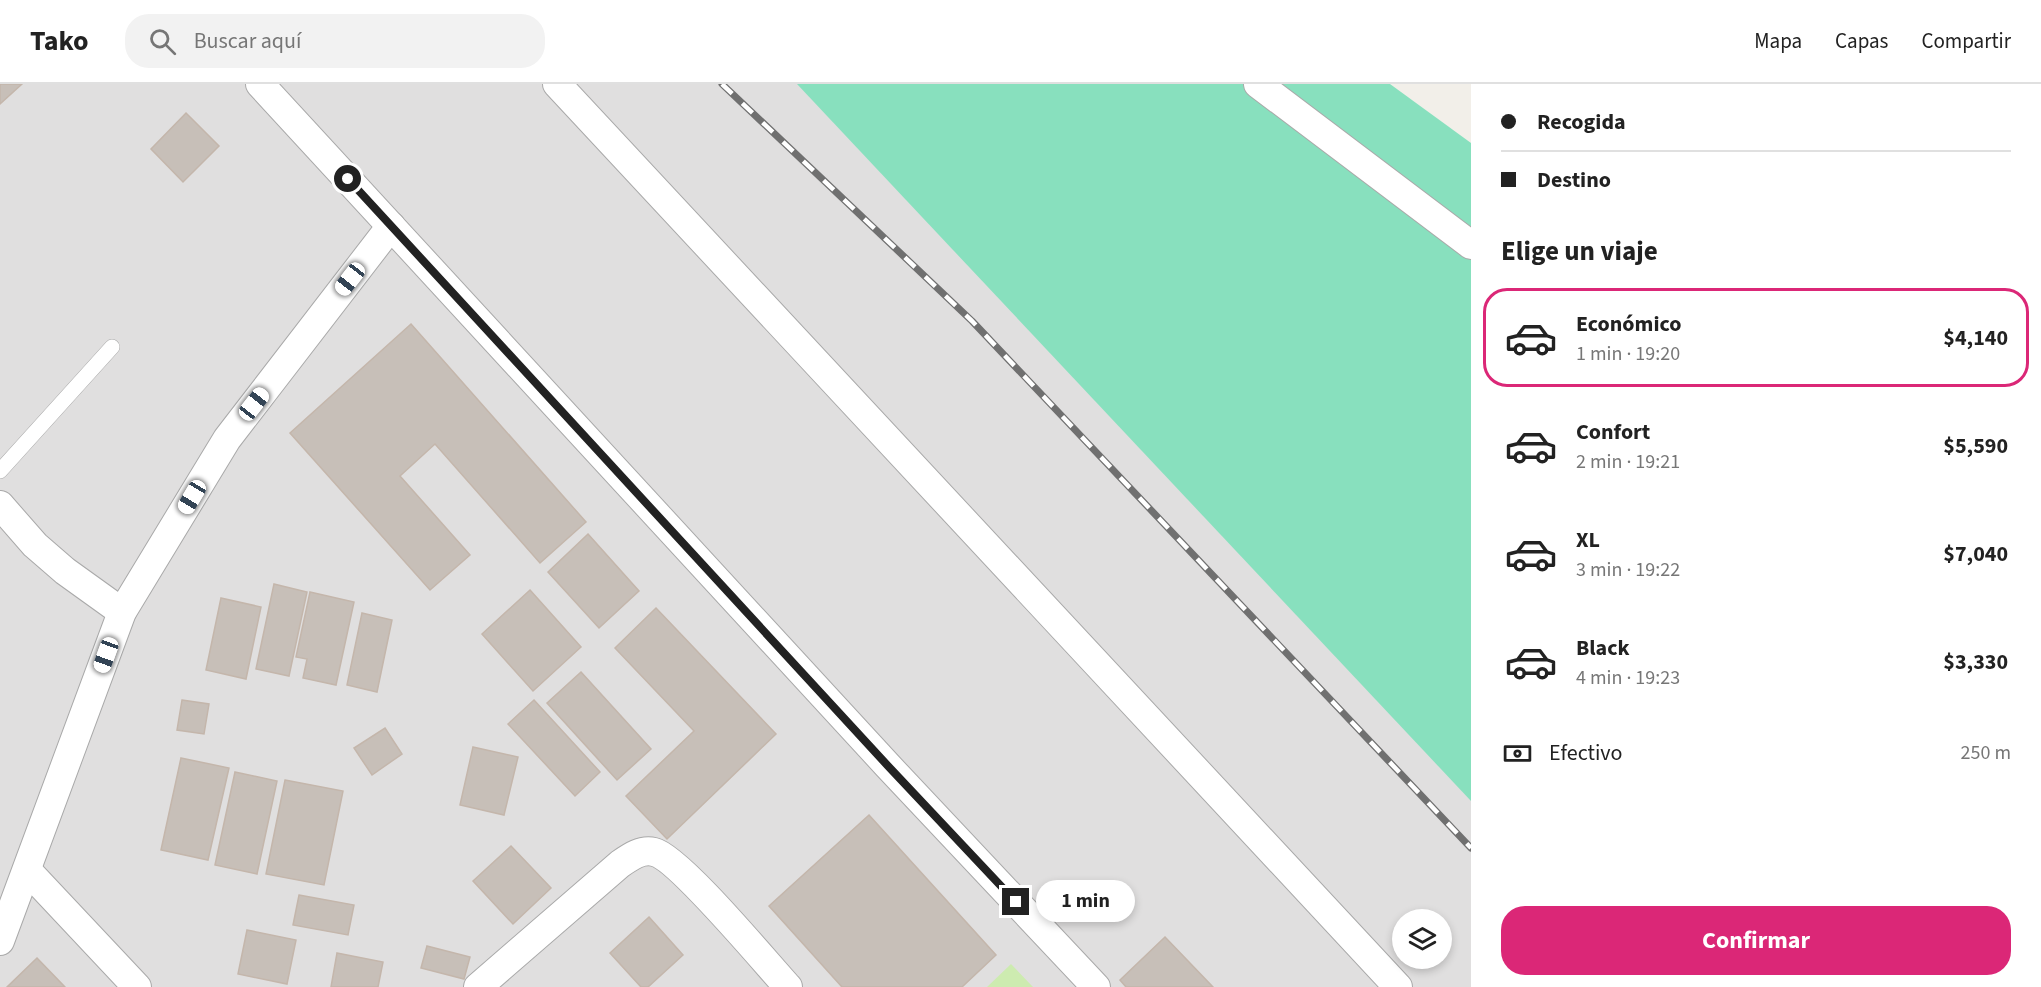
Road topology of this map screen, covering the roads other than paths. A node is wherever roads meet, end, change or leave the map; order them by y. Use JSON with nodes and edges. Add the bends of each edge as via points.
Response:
{"nodes":[{"id":1,"x":260,"y":84,"type":"edge"},
{"id":2,"x":557,"y":84,"type":"edge"},
{"id":3,"x":1258,"y":84,"type":"edge"},
{"id":4,"x":391,"y":226,"type":"junction"},
{"id":5,"x":1471,"y":245,"type":"edge"},
{"id":6,"x":112,"y":347,"type":"dead end"},
{"id":7,"x":0,"y":471,"type":"edge"},
{"id":8,"x":0,"y":505,"type":"edge"},
{"id":9,"x":122,"y":612,"type":"junction"},
{"id":10,"x":27,"y":870,"type":"junction"},
{"id":11,"x":0,"y":941,"type":"edge"},
{"id":12,"x":136,"y":987,"type":"edge"},
{"id":13,"x":478,"y":987,"type":"edge"},
{"id":14,"x":788,"y":987,"type":"edge"},
{"id":15,"x":1095,"y":987,"type":"edge"},
{"id":16,"x":1398,"y":987,"type":"edge"}],
"edges":[{"from":1,"to":4,"type":"street"},
{"from":2,"to":16,"type":"street"},
{"from":3,"to":5,"type":"street"},
{"from":4,"to":9,"type":"street","via":[[227,439]]},
{"from":4,"to":15,"type":"street"},
{"from":6,"to":7,"type":"lane"},
{"from":8,"to":9,"type":"street","via":[[57,565]]},
{"from":9,"to":10,"type":"street"},
{"from":10,"to":11,"type":"street"},
{"from":10,"to":12,"type":"street"},
{"from":13,"to":14,"type":"street","via":[[620,864],[636,853],[654,852],[691,880]]}]}
